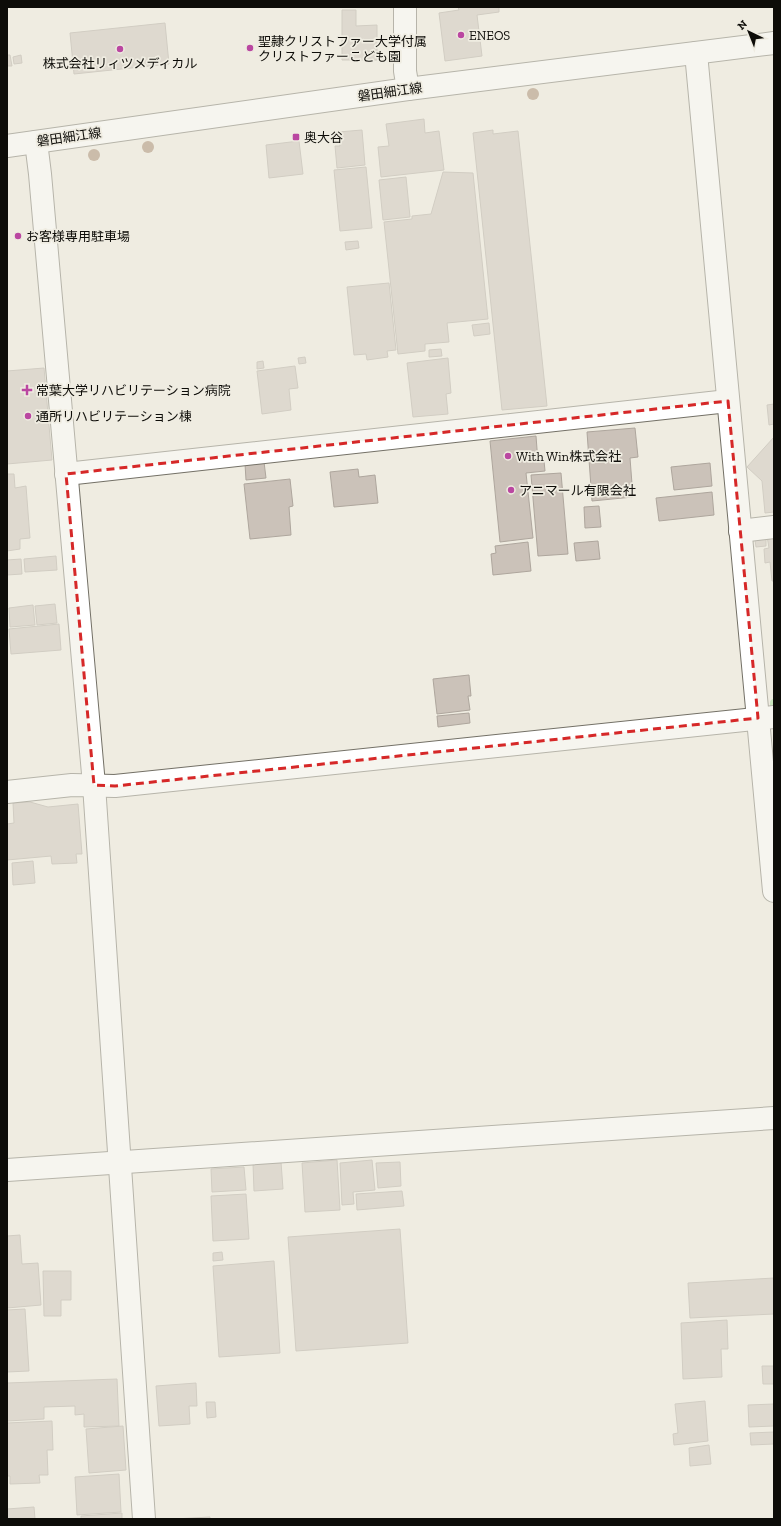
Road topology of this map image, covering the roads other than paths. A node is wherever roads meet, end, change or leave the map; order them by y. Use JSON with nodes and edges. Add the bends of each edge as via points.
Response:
{"nodes":[{"id":1,"x":405,"y":7,"type":"edge"},
{"id":2,"x":774,"y":43,"type":"edge"},
{"id":3,"x":696,"y":52,"type":"junction"},
{"id":4,"x":408,"y":89,"type":"junction"},
{"id":5,"x":36,"y":142,"type":"junction"},
{"id":6,"x":7,"y":146,"type":"edge"},
{"id":7,"x":728,"y":401,"type":"junction"},
{"id":8,"x":66,"y":474,"type":"junction"},
{"id":9,"x":774,"y":527,"type":"edge"},
{"id":10,"x":740,"y":531,"type":"junction"},
{"id":11,"x":766,"y":717,"type":"edge"},
{"id":12,"x":94,"y":785,"type":"junction"},
{"id":13,"x":7,"y":792,"type":"edge"},
{"id":14,"x":774,"y":891,"type":"edge"},
{"id":15,"x":774,"y":1118,"type":"edge"},
{"id":16,"x":120,"y":1163,"type":"junction"},
{"id":17,"x":7,"y":1170,"type":"edge"},
{"id":18,"x":144,"y":1519,"type":"edge"}],
"edges":[{"from":1,"to":4,"type":"street","via":[[405,71]]},
{"from":2,"to":3,"type":"street","name":"磐田細江線"},
{"from":3,"to":4,"type":"street","name":"磐田細江線"},
{"from":3,"to":7,"type":"street"},
{"from":4,"to":5,"type":"street","name":"磐田細江線"},
{"from":5,"to":6,"type":"street","name":"磐田細江線"},
{"from":5,"to":8,"type":"street"},
{"from":7,"to":8,"type":"street"},
{"from":7,"to":10,"type":"street"},
{"from":8,"to":12,"type":"street"},
{"from":9,"to":10,"type":"street"},
{"from":10,"to":11,"type":"street"},
{"from":11,"to":12,"type":"street","via":[[115,786]]},
{"from":11,"to":14,"type":"street"},
{"from":12,"to":13,"type":"street"},
{"from":12,"to":16,"type":"street"},
{"from":15,"to":16,"type":"street"},
{"from":16,"to":17,"type":"street"},
{"from":16,"to":18,"type":"street"}]}
